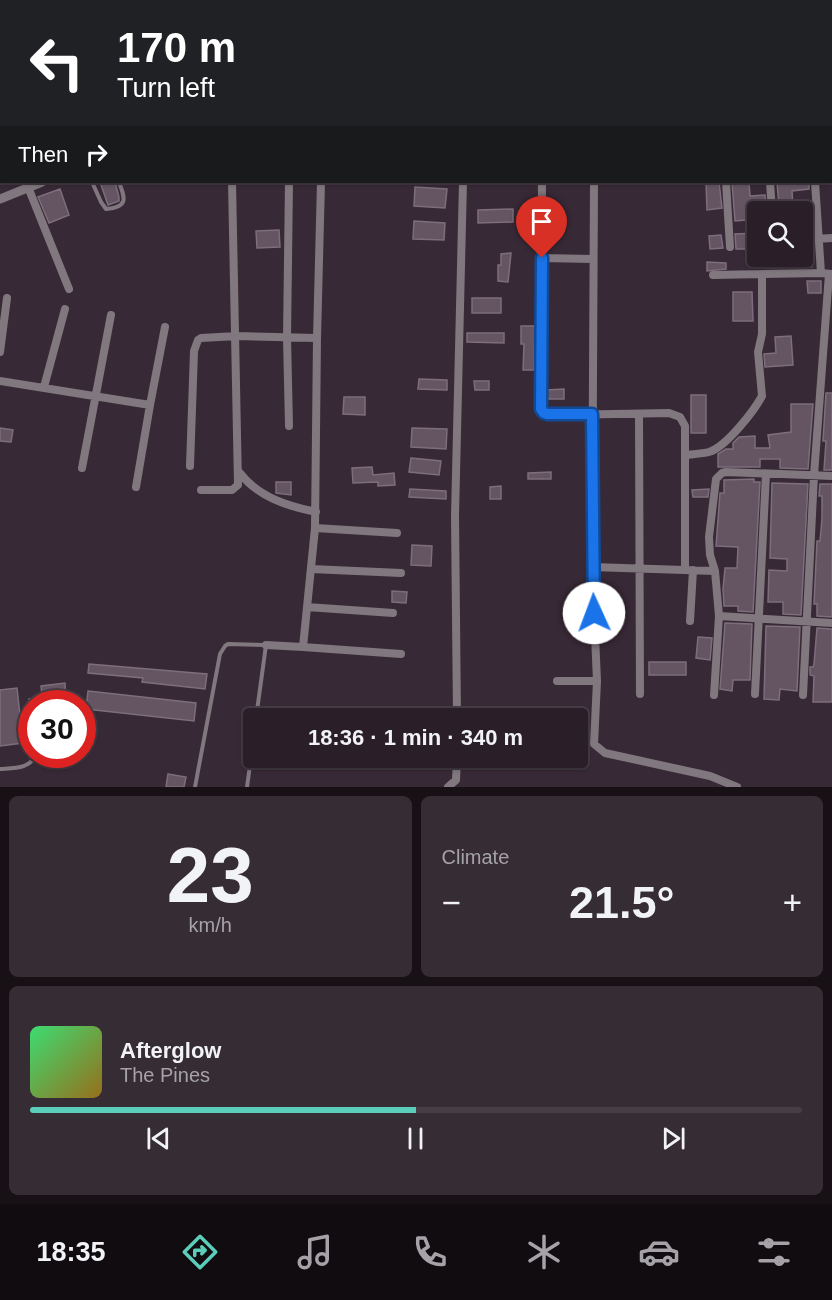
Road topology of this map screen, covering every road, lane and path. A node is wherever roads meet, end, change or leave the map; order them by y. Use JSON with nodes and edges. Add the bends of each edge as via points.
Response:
{"nodes":[{"id":1,"x":39,"y":183,"type":"edge"},
{"id":2,"x":93,"y":183,"type":"edge"},
{"id":3,"x":119,"y":183,"type":"edge"},
{"id":4,"x":232,"y":183,"type":"edge"},
{"id":5,"x":289,"y":183,"type":"edge"},
{"id":6,"x":321,"y":183,"type":"edge"},
{"id":7,"x":463,"y":183,"type":"edge"},
{"id":8,"x":542,"y":183,"type":"edge"},
{"id":9,"x":594,"y":183,"type":"edge"},
{"id":10,"x":726,"y":183,"type":"edge"},
{"id":11,"x":770,"y":183,"type":"edge"},
{"id":12,"x":814,"y":183,"type":"edge"},
{"id":13,"x":28,"y":187,"type":"junction"},
{"id":14,"x":0,"y":199,"type":"edge"},
{"id":15,"x":771,"y":201,"type":"edge"},
{"id":16,"x":832,"y":238,"type":"edge"},
{"id":17,"x":817,"y":239,"type":"junction"},
{"id":18,"x":730,"y":247,"type":"dead end"},
{"id":19,"x":542,"y":258,"type":"junction"},
{"id":20,"x":592,"y":259,"type":"junction"},
{"id":21,"x":762,"y":274,"type":"junction"},
{"id":22,"x":827,"y":274,"type":"edge"},
{"id":23,"x":713,"y":275,"type":"dead end"},
{"id":24,"x":69,"y":289,"type":"dead end"},
{"id":25,"x":7,"y":298,"type":"dead end"},
{"id":26,"x":65,"y":309,"type":"dead end"},
{"id":27,"x":111,"y":315,"type":"dead end"},
{"id":28,"x":165,"y":327,"type":"dead end"},
{"id":29,"x":237,"y":336,"type":"junction"},
{"id":30,"x":829,"y":337,"type":"edge"},
{"id":31,"x":287,"y":338,"type":"junction"},
{"id":32,"x":317,"y":338,"type":"junction"},
{"id":33,"x":0,"y":352,"type":"edge"},
{"id":34,"x":0,"y":381,"type":"edge"},
{"id":35,"x":44,"y":387,"type":"junction"},
{"id":36,"x":96,"y":396,"type":"junction"},
{"id":37,"x":150,"y":405,"type":"junction"},
{"id":38,"x":592,"y":414,"type":"junction"},
{"id":39,"x":639,"y":414,"type":"junction"},
{"id":40,"x":289,"y":426,"type":"dead end"},
{"id":41,"x":685,"y":455,"type":"junction"},
{"id":42,"x":190,"y":466,"type":"dead end"},
{"id":43,"x":82,"y":468,"type":"dead end"},
{"id":44,"x":239,"y":472,"type":"junction"},
{"id":45,"x":766,"y":474,"type":"junction"},
{"id":46,"x":814,"y":475,"type":"junction"},
{"id":47,"x":832,"y":476,"type":"edge"},
{"id":48,"x":136,"y":487,"type":"dead end"},
{"id":49,"x":201,"y":490,"type":"dead end"},
{"id":50,"x":316,"y":512,"type":"junction"},
{"id":51,"x":315,"y":528,"type":"junction"},
{"id":52,"x":397,"y":532,"type":"dead end"},
{"id":53,"x":592,"y":567,"type":"junction"},
{"id":54,"x":311,"y":569,"type":"junction"},
{"id":55,"x":639,"y":569,"type":"junction"},
{"id":56,"x":689,"y":570,"type":"junction"},
{"id":57,"x":715,"y":571,"type":"junction"},
{"id":58,"x":401,"y":573,"type":"dead end"},
{"id":59,"x":307,"y":607,"type":"junction"},
{"id":60,"x":393,"y":613,"type":"dead end"},
{"id":61,"x":719,"y":616,"type":"junction"},
{"id":62,"x":759,"y":619,"type":"junction"},
{"id":63,"x":690,"y":621,"type":"dead end"},
{"id":64,"x":807,"y":621,"type":"junction"},
{"id":65,"x":832,"y":622,"type":"edge"},
{"id":66,"x":266,"y":645,"type":"junction"},
{"id":67,"x":303,"y":647,"type":"junction"},
{"id":68,"x":401,"y":654,"type":"dead end"},
{"id":69,"x":557,"y":681,"type":"dead end"},
{"id":70,"x":597,"y":681,"type":"junction"},
{"id":71,"x":640,"y":694,"type":"dead end"},
{"id":72,"x":755,"y":694,"type":"dead end"},
{"id":73,"x":714,"y":695,"type":"dead end"},
{"id":74,"x":803,"y":696,"type":"dead end"},
{"id":75,"x":257,"y":708,"type":"edge"},
{"id":76,"x":457,"y":708,"type":"edge"},
{"id":77,"x":18,"y":767,"type":"edge"},
{"id":78,"x":250,"y":768,"type":"edge"},
{"id":79,"x":457,"y":768,"type":"edge"},
{"id":80,"x":0,"y":770,"type":"edge"},
{"id":81,"x":195,"y":787,"type":"edge"},
{"id":82,"x":247,"y":787,"type":"edge"},
{"id":83,"x":448,"y":787,"type":"edge"},
{"id":84,"x":737,"y":787,"type":"edge"}],
"edges":[{"from":1,"to":13,"type":"street"},
{"from":2,"to":3,"type":"lane","via":[[106,209],[124,201]]},
{"from":4,"to":29,"type":"street"},
{"from":5,"to":31,"type":"street"},
{"from":6,"to":32,"type":"street"},
{"from":7,"to":76,"type":"street","via":[[456,516]]},
{"from":8,"to":19,"type":"street"},
{"from":9,"to":20,"type":"street"},
{"from":10,"to":18,"type":"street"},
{"from":11,"to":15,"type":"street"},
{"from":12,"to":17,"type":"street"},
{"from":13,"to":14,"type":"street"},
{"from":13,"to":24,"type":"street"},
{"from":16,"to":17,"type":"street"},
{"from":17,"to":22,"type":"street"},
{"from":19,"to":20,"type":"street"},
{"from":19,"to":38,"type":"street","via":[[541,409],[547,414]]},
{"from":20,"to":38,"type":"street"},
{"from":21,"to":22,"type":"street"},
{"from":21,"to":23,"type":"street"},
{"from":21,"to":41,"type":"street","via":[[762,334],[758,352],[762,396],[743,422],[715,449]]},
{"from":22,"to":30,"type":"street"},
{"from":25,"to":33,"type":"street"},
{"from":26,"to":35,"type":"street"},
{"from":27,"to":36,"type":"street"},
{"from":28,"to":37,"type":"street"},
{"from":29,"to":31,"type":"street"},
{"from":29,"to":42,"type":"street","via":[[201,338],[195,344]]},
{"from":29,"to":44,"type":"street"},
{"from":30,"to":46,"type":"street"},
{"from":31,"to":32,"type":"street"},
{"from":31,"to":40,"type":"street"},
{"from":32,"to":50,"type":"street"},
{"from":34,"to":35,"type":"street"},
{"from":35,"to":36,"type":"street"},
{"from":36,"to":37,"type":"street"},
{"from":36,"to":43,"type":"street"},
{"from":37,"to":48,"type":"street"},
{"from":38,"to":39,"type":"street"},
{"from":38,"to":53,"type":"street"},
{"from":39,"to":41,"type":"street","via":[[669,413],[680,417],[685,426]]},
{"from":39,"to":55,"type":"street"},
{"from":41,"to":56,"type":"street"},
{"from":44,"to":49,"type":"street","via":[[238,485],[232,490]]},
{"from":44,"to":50,"type":"street","via":[[286,506]]},
{"from":45,"to":46,"type":"street"},
{"from":45,"to":57,"type":"street","via":[[726,472],[716,479],[709,537]]},
{"from":45,"to":62,"type":"street"},
{"from":46,"to":47,"type":"street"},
{"from":46,"to":64,"type":"street"},
{"from":50,"to":51,"type":"street"},
{"from":51,"to":52,"type":"street"},
{"from":51,"to":54,"type":"street"},
{"from":53,"to":55,"type":"street"},
{"from":53,"to":70,"type":"street"},
{"from":54,"to":58,"type":"street"},
{"from":54,"to":59,"type":"street"},
{"from":55,"to":56,"type":"street"},
{"from":55,"to":71,"type":"street"},
{"from":56,"to":57,"type":"street"},
{"from":56,"to":63,"type":"street"},
{"from":57,"to":61,"type":"street"},
{"from":59,"to":60,"type":"street"},
{"from":59,"to":67,"type":"street"},
{"from":61,"to":62,"type":"street"},
{"from":61,"to":73,"type":"street"},
{"from":62,"to":64,"type":"street"},
{"from":62,"to":72,"type":"street"},
{"from":64,"to":65,"type":"street"},
{"from":64,"to":74,"type":"street"},
{"from":66,"to":67,"type":"street"},
{"from":66,"to":75,"type":"lane"},
{"from":66,"to":81,"type":"lane","via":[[235,643],[221,650]]},
{"from":67,"to":68,"type":"street"},
{"from":69,"to":70,"type":"street"},
{"from":70,"to":84,"type":"street","via":[[597,748],[710,776]]},
{"from":77,"to":80,"type":"lane"},
{"from":78,"to":82,"type":"lane"},
{"from":79,"to":83,"type":"street","via":[[456,780]]}]}
